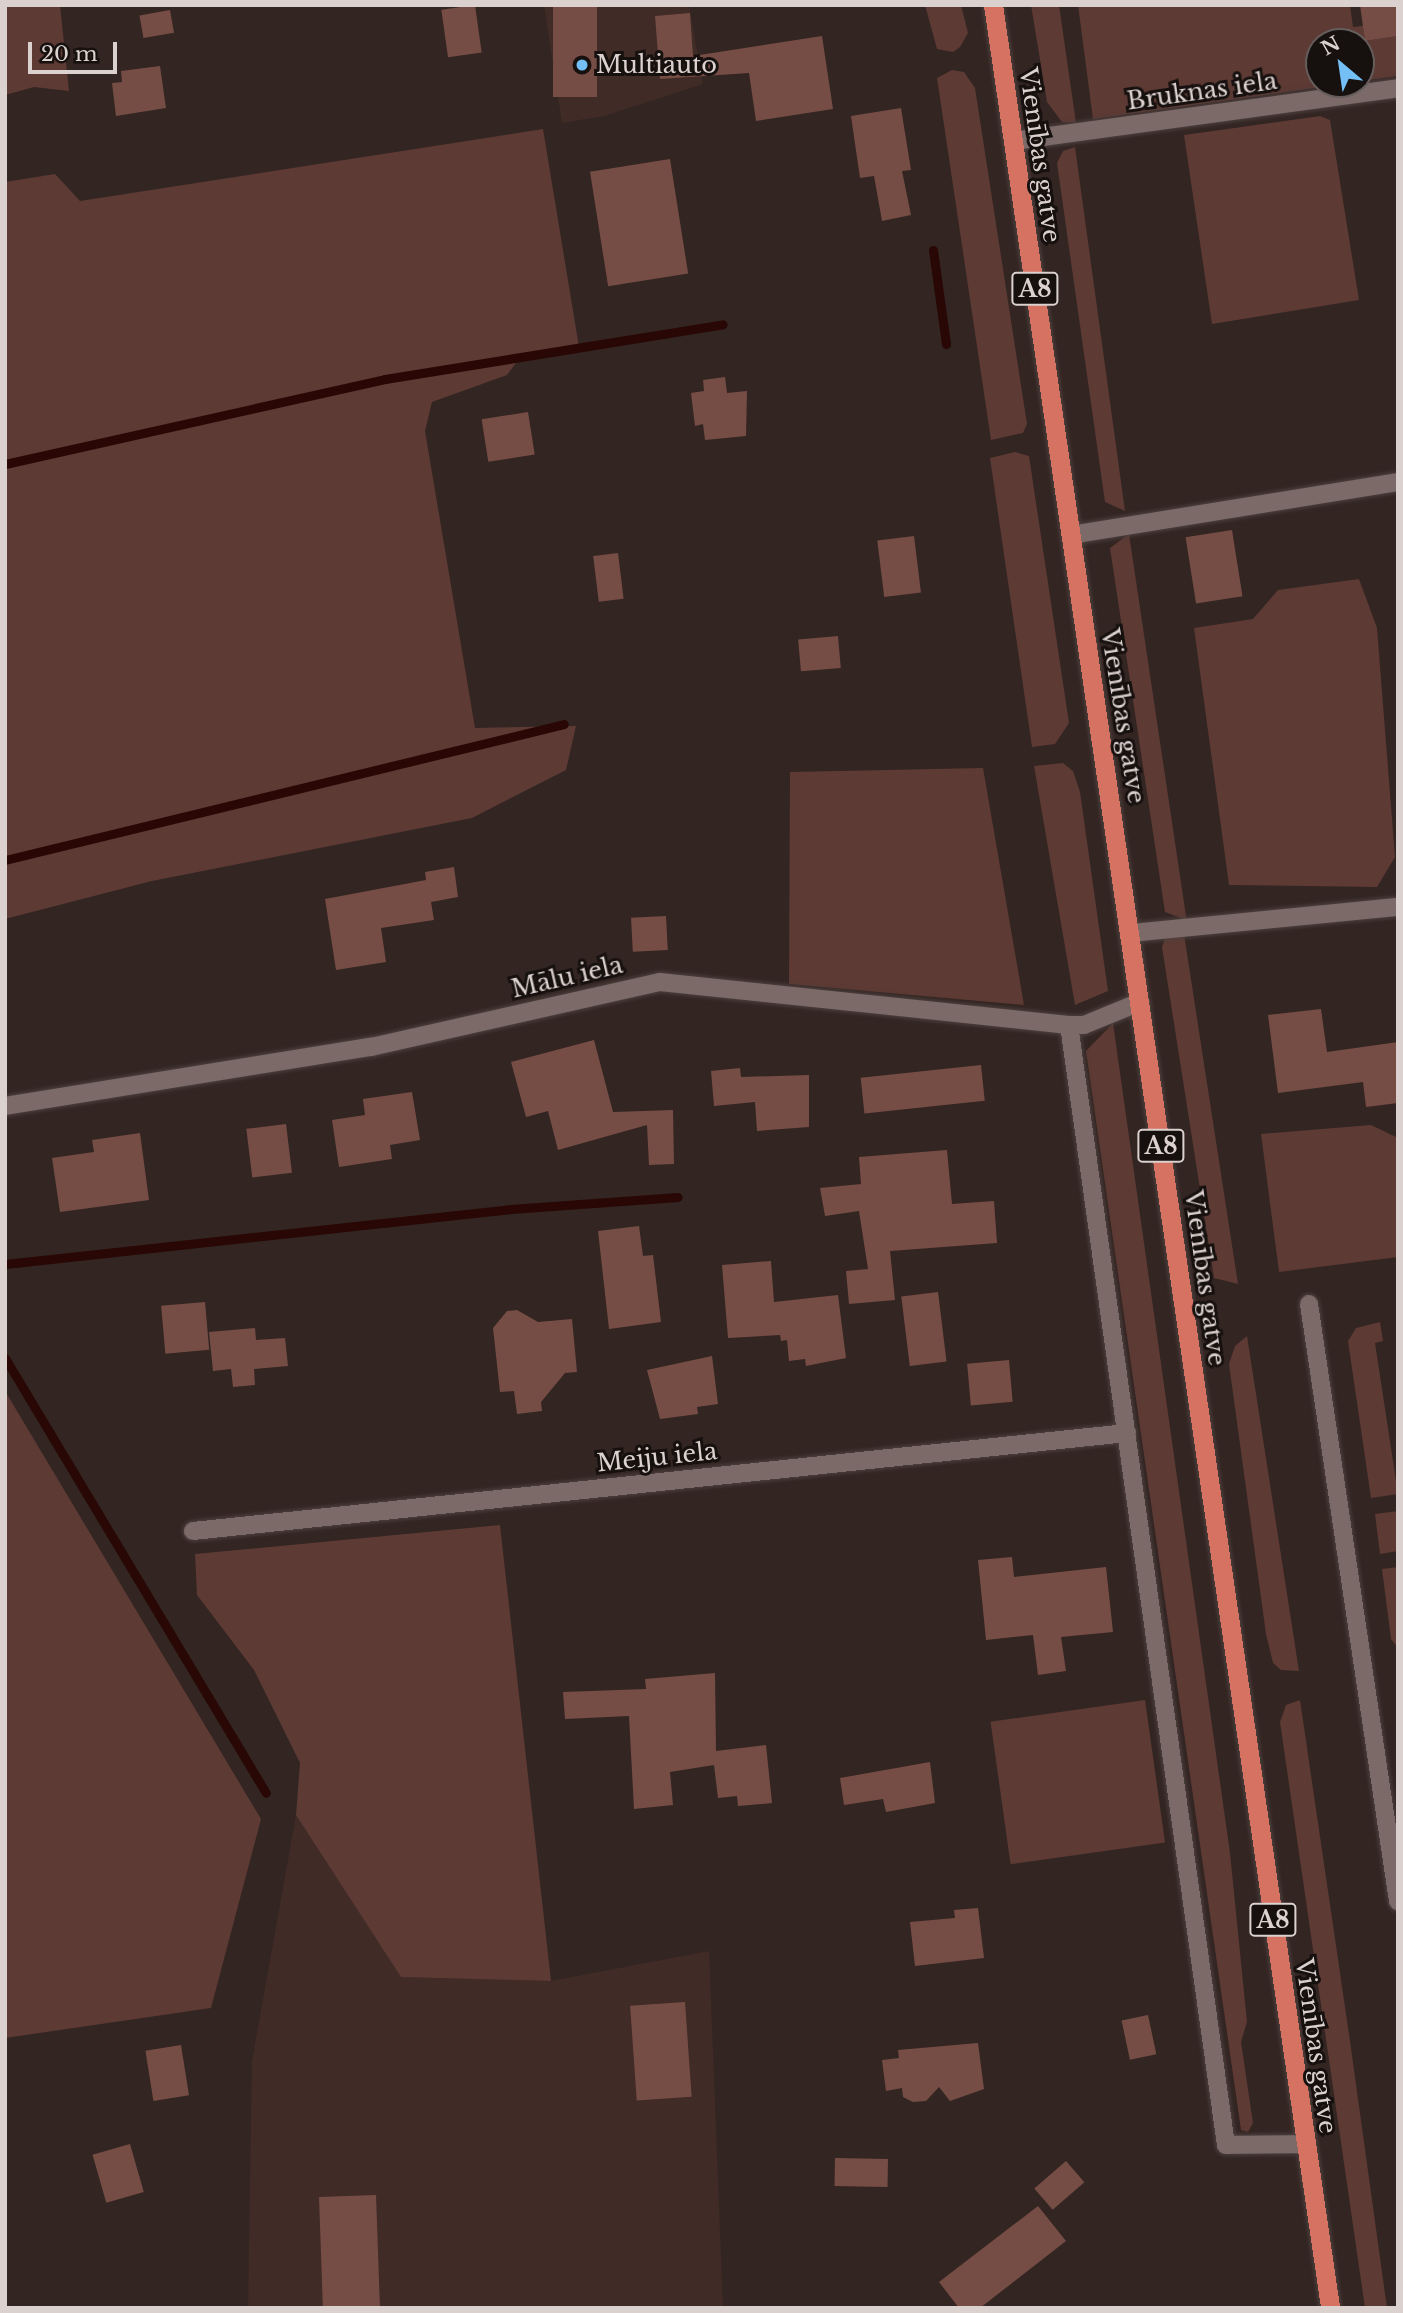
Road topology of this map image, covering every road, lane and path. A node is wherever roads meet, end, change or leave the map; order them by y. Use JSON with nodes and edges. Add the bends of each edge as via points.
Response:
{"nodes":[{"id":1,"x":993,"y":5,"type":"edge"},
{"id":2,"x":1398,"y":88,"type":"edge"},
{"id":3,"x":1013,"y":141,"type":"junction"},
{"id":4,"x":1398,"y":482,"type":"edge"},
{"id":5,"x":1071,"y":535,"type":"junction"},
{"id":6,"x":1398,"y":906,"type":"edge"},
{"id":7,"x":1130,"y":933,"type":"junction"},
{"id":8,"x":1140,"y":1002,"type":"junction"},
{"id":9,"x":1069,"y":1025,"type":"junction"},
{"id":10,"x":5,"y":1106,"type":"edge"},
{"id":11,"x":1309,"y":1304,"type":"dead end"},
{"id":12,"x":1128,"y":1433,"type":"junction"},
{"id":13,"x":192,"y":1531,"type":"dead end"},
{"id":14,"x":1398,"y":1901,"type":"edge"},
{"id":15,"x":1306,"y":2144,"type":"junction"},
{"id":16,"x":1330,"y":2308,"type":"edge"}],
"edges":[{"from":1,"to":3,"type":"highway","name":"Vienības gatve","number":"A8"},
{"from":2,"to":3,"type":"street","name":"Bruknas iela"},
{"from":3,"to":5,"type":"highway","name":"Vienības gatve","number":"A8"},
{"from":4,"to":5,"type":"street"},
{"from":5,"to":7,"type":"highway","name":"Vienības gatve","number":"A8"},
{"from":6,"to":7,"type":"street"},
{"from":7,"to":8,"type":"highway","name":"Vienības gatve","number":"A8"},
{"from":8,"to":9,"type":"street","name":"Mālu iela","via":[[1084,1025]]},
{"from":8,"to":15,"type":"highway","name":"Vienības gatve","number":"A8"},
{"from":9,"to":10,"type":"street","name":"Mālu iela","via":[[660,982],[370,1047]]},
{"from":9,"to":12,"type":"street"},
{"from":11,"to":14,"type":"street"},
{"from":12,"to":13,"type":"street","name":"Meiju iela"},
{"from":12,"to":15,"type":"street","via":[[1226,2145]]},
{"from":15,"to":16,"type":"highway","name":"Vienības gatve","number":"A8"}]}
